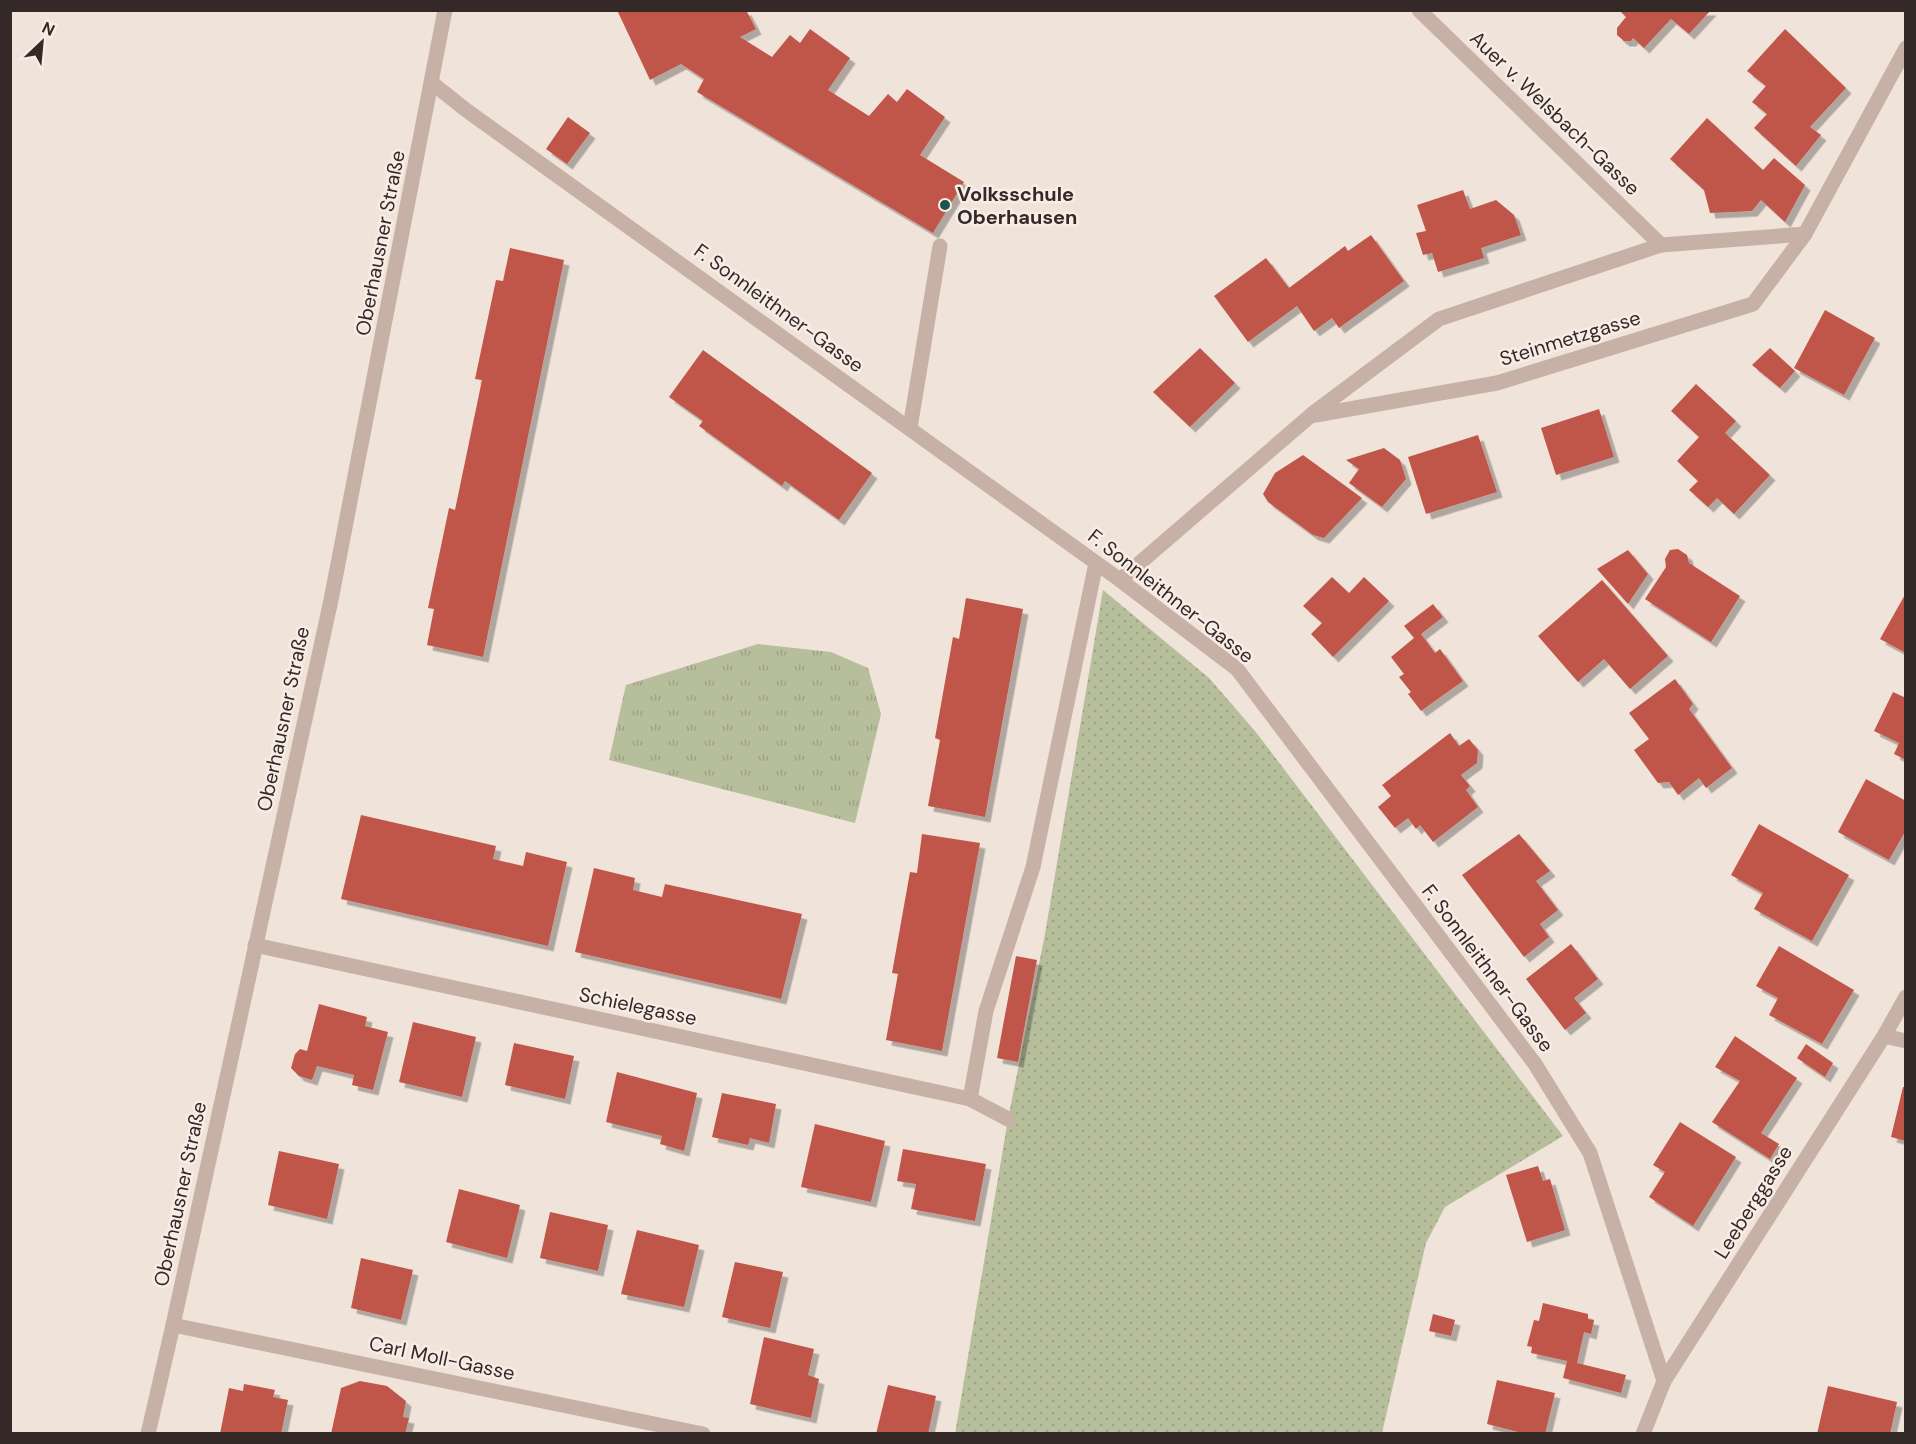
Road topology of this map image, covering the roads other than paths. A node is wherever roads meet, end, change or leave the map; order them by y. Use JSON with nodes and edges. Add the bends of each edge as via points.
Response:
{"nodes":[{"id":1,"x":445,"y":10,"type":"edge"},
{"id":2,"x":1419,"y":10,"type":"edge"},
{"id":3,"x":1905,"y":48,"type":"edge"},
{"id":4,"x":432,"y":83,"type":"junction"},
{"id":5,"x":1805,"y":234,"type":"junction"},
{"id":6,"x":1661,"y":245,"type":"junction"},
{"id":7,"x":940,"y":246,"type":"dead end"},
{"id":8,"x":1310,"y":416,"type":"junction"},
{"id":9,"x":910,"y":428,"type":"junction"},
{"id":10,"x":1096,"y":563,"type":"junction"},
{"id":11,"x":1120,"y":580,"type":"junction"},
{"id":12,"x":255,"y":945,"type":"junction"},
{"id":13,"x":1905,"y":997,"type":"edge"},
{"id":14,"x":1884,"y":1036,"type":"junction"},
{"id":15,"x":1905,"y":1041,"type":"edge"},
{"id":16,"x":970,"y":1099,"type":"junction"},
{"id":17,"x":1008,"y":1119,"type":"dead end"},
{"id":18,"x":173,"y":1325,"type":"junction"},
{"id":19,"x":1664,"y":1381,"type":"junction"},
{"id":20,"x":148,"y":1434,"type":"edge"},
{"id":21,"x":703,"y":1434,"type":"edge"},
{"id":22,"x":1643,"y":1434,"type":"edge"}],
"edges":[{"from":1,"to":4,"type":"street","name":"Oberhausner Straße"},
{"from":2,"to":6,"type":"street","name":"Auer v. Welsbach-Gasse"},
{"from":3,"to":5,"type":"street","name":"Steinmetzgasse"},
{"from":4,"to":9,"type":"street","name":"F. Sonnleithner-Gasse"},
{"from":4,"to":12,"type":"street","name":"Oberhausner Straße","via":[[331,600]]},
{"from":5,"to":6,"type":"street"},
{"from":5,"to":8,"type":"street","name":"Steinmetzgasse","via":[[1753,304],[1497,383]]},
{"from":6,"to":8,"type":"street","via":[[1439,319]]},
{"from":7,"to":9,"type":"street"},
{"from":8,"to":11,"type":"street"},
{"from":9,"to":10,"type":"street","name":"F. Sonnleithner-Gasse"},
{"from":10,"to":11,"type":"street","name":"F. Sonnleithner-Gasse"},
{"from":10,"to":16,"type":"street","via":[[1033,867],[986,1011]]},
{"from":11,"to":19,"type":"street","name":"F. Sonnleithner-Gasse","via":[[1237,669],[1535,1064],[1590,1153]]},
{"from":12,"to":16,"type":"street","name":"Schielegasse"},
{"from":12,"to":18,"type":"street","name":"Oberhausner Straße"},
{"from":13,"to":14,"type":"street","name":"Leeberggasse"},
{"from":14,"to":15,"type":"street"},
{"from":14,"to":19,"type":"street","name":"Leeberggasse"},
{"from":16,"to":17,"type":"street","name":"Schielegasse"},
{"from":18,"to":20,"type":"street","name":"Oberhausner Straße"},
{"from":18,"to":21,"type":"street","name":"Carl Moll-Gasse"},
{"from":19,"to":22,"type":"street","name":"Leeberggasse"}]}
